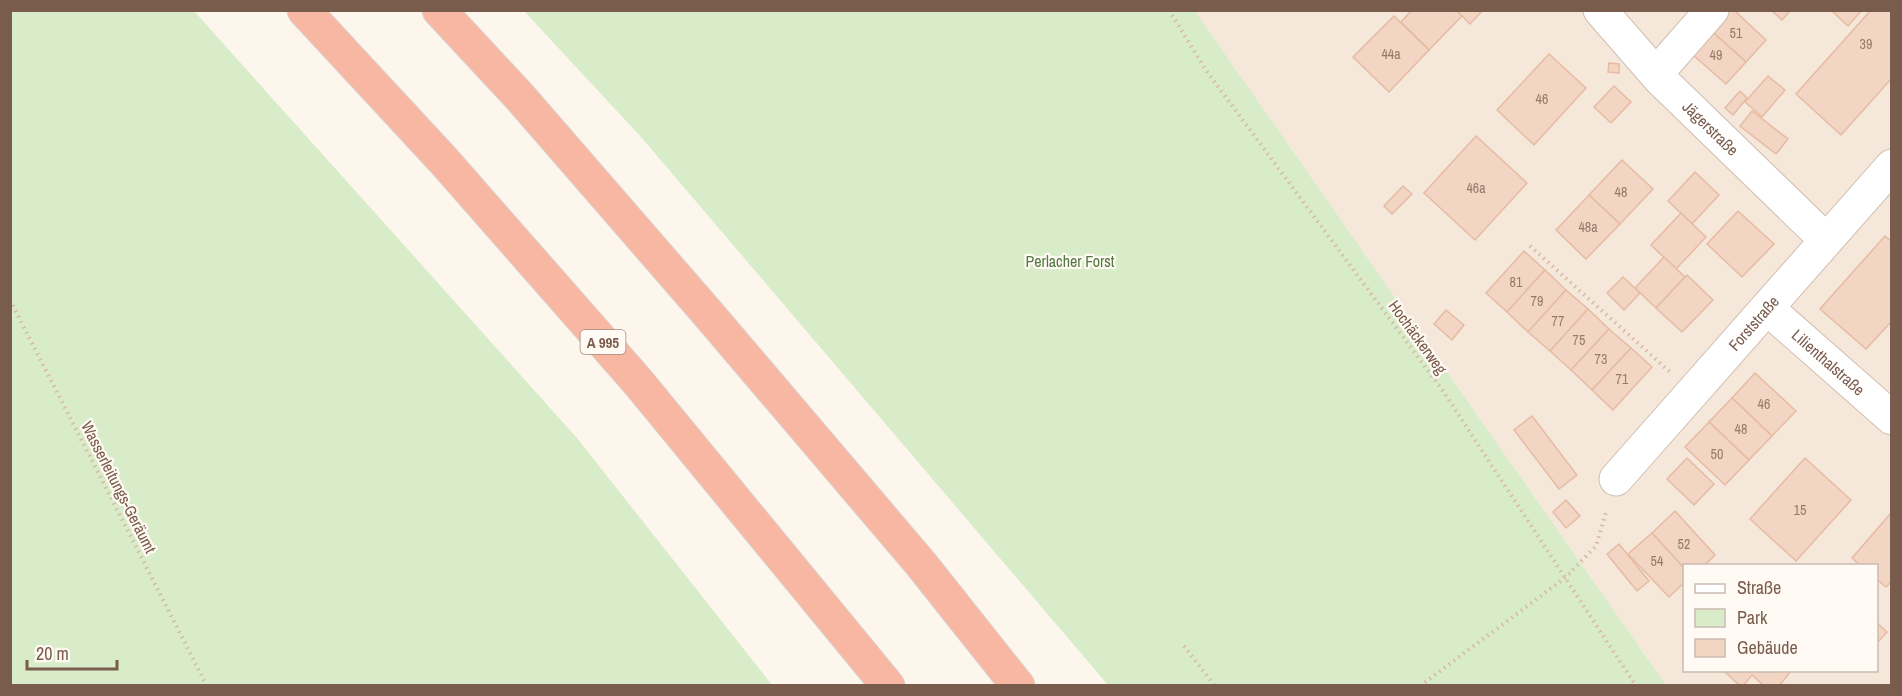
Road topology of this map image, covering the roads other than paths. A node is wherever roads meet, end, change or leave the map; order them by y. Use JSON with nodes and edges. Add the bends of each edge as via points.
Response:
{"nodes":[{"id":1,"x":304,"y":10,"type":"edge"},
{"id":2,"x":439,"y":10,"type":"edge"},
{"id":3,"x":1600,"y":10,"type":"edge"},
{"id":4,"x":1712,"y":10,"type":"edge"},
{"id":5,"x":1656,"y":74,"type":"junction"},
{"id":6,"x":1892,"y":166,"type":"edge"},
{"id":7,"x":1826,"y":240,"type":"junction"},
{"id":8,"x":1767,"y":308,"type":"junction"},
{"id":9,"x":1892,"y":418,"type":"edge"},
{"id":10,"x":1616,"y":479,"type":"road end"},
{"id":11,"x":888,"y":686,"type":"edge"},
{"id":12,"x":1018,"y":686,"type":"edge"}],
"edges":[{"from":1,"to":11,"type":"highway","number":"A 995","via":[[444,161],[638,382]]},
{"from":2,"to":12,"type":"highway","via":[[519,96],[717,325],[921,564]]},
{"from":3,"to":5,"type":"street","name":"Jägerstraße"},
{"from":4,"to":5,"type":"street"},
{"from":5,"to":7,"type":"street","name":"Jägerstraße"},
{"from":6,"to":7,"type":"street","name":"Forststraße"},
{"from":7,"to":8,"type":"street","name":"Forststraße"},
{"from":8,"to":9,"type":"street","name":"Lilienthalstraße"},
{"from":8,"to":10,"type":"street","name":"Forststraße"}]}
